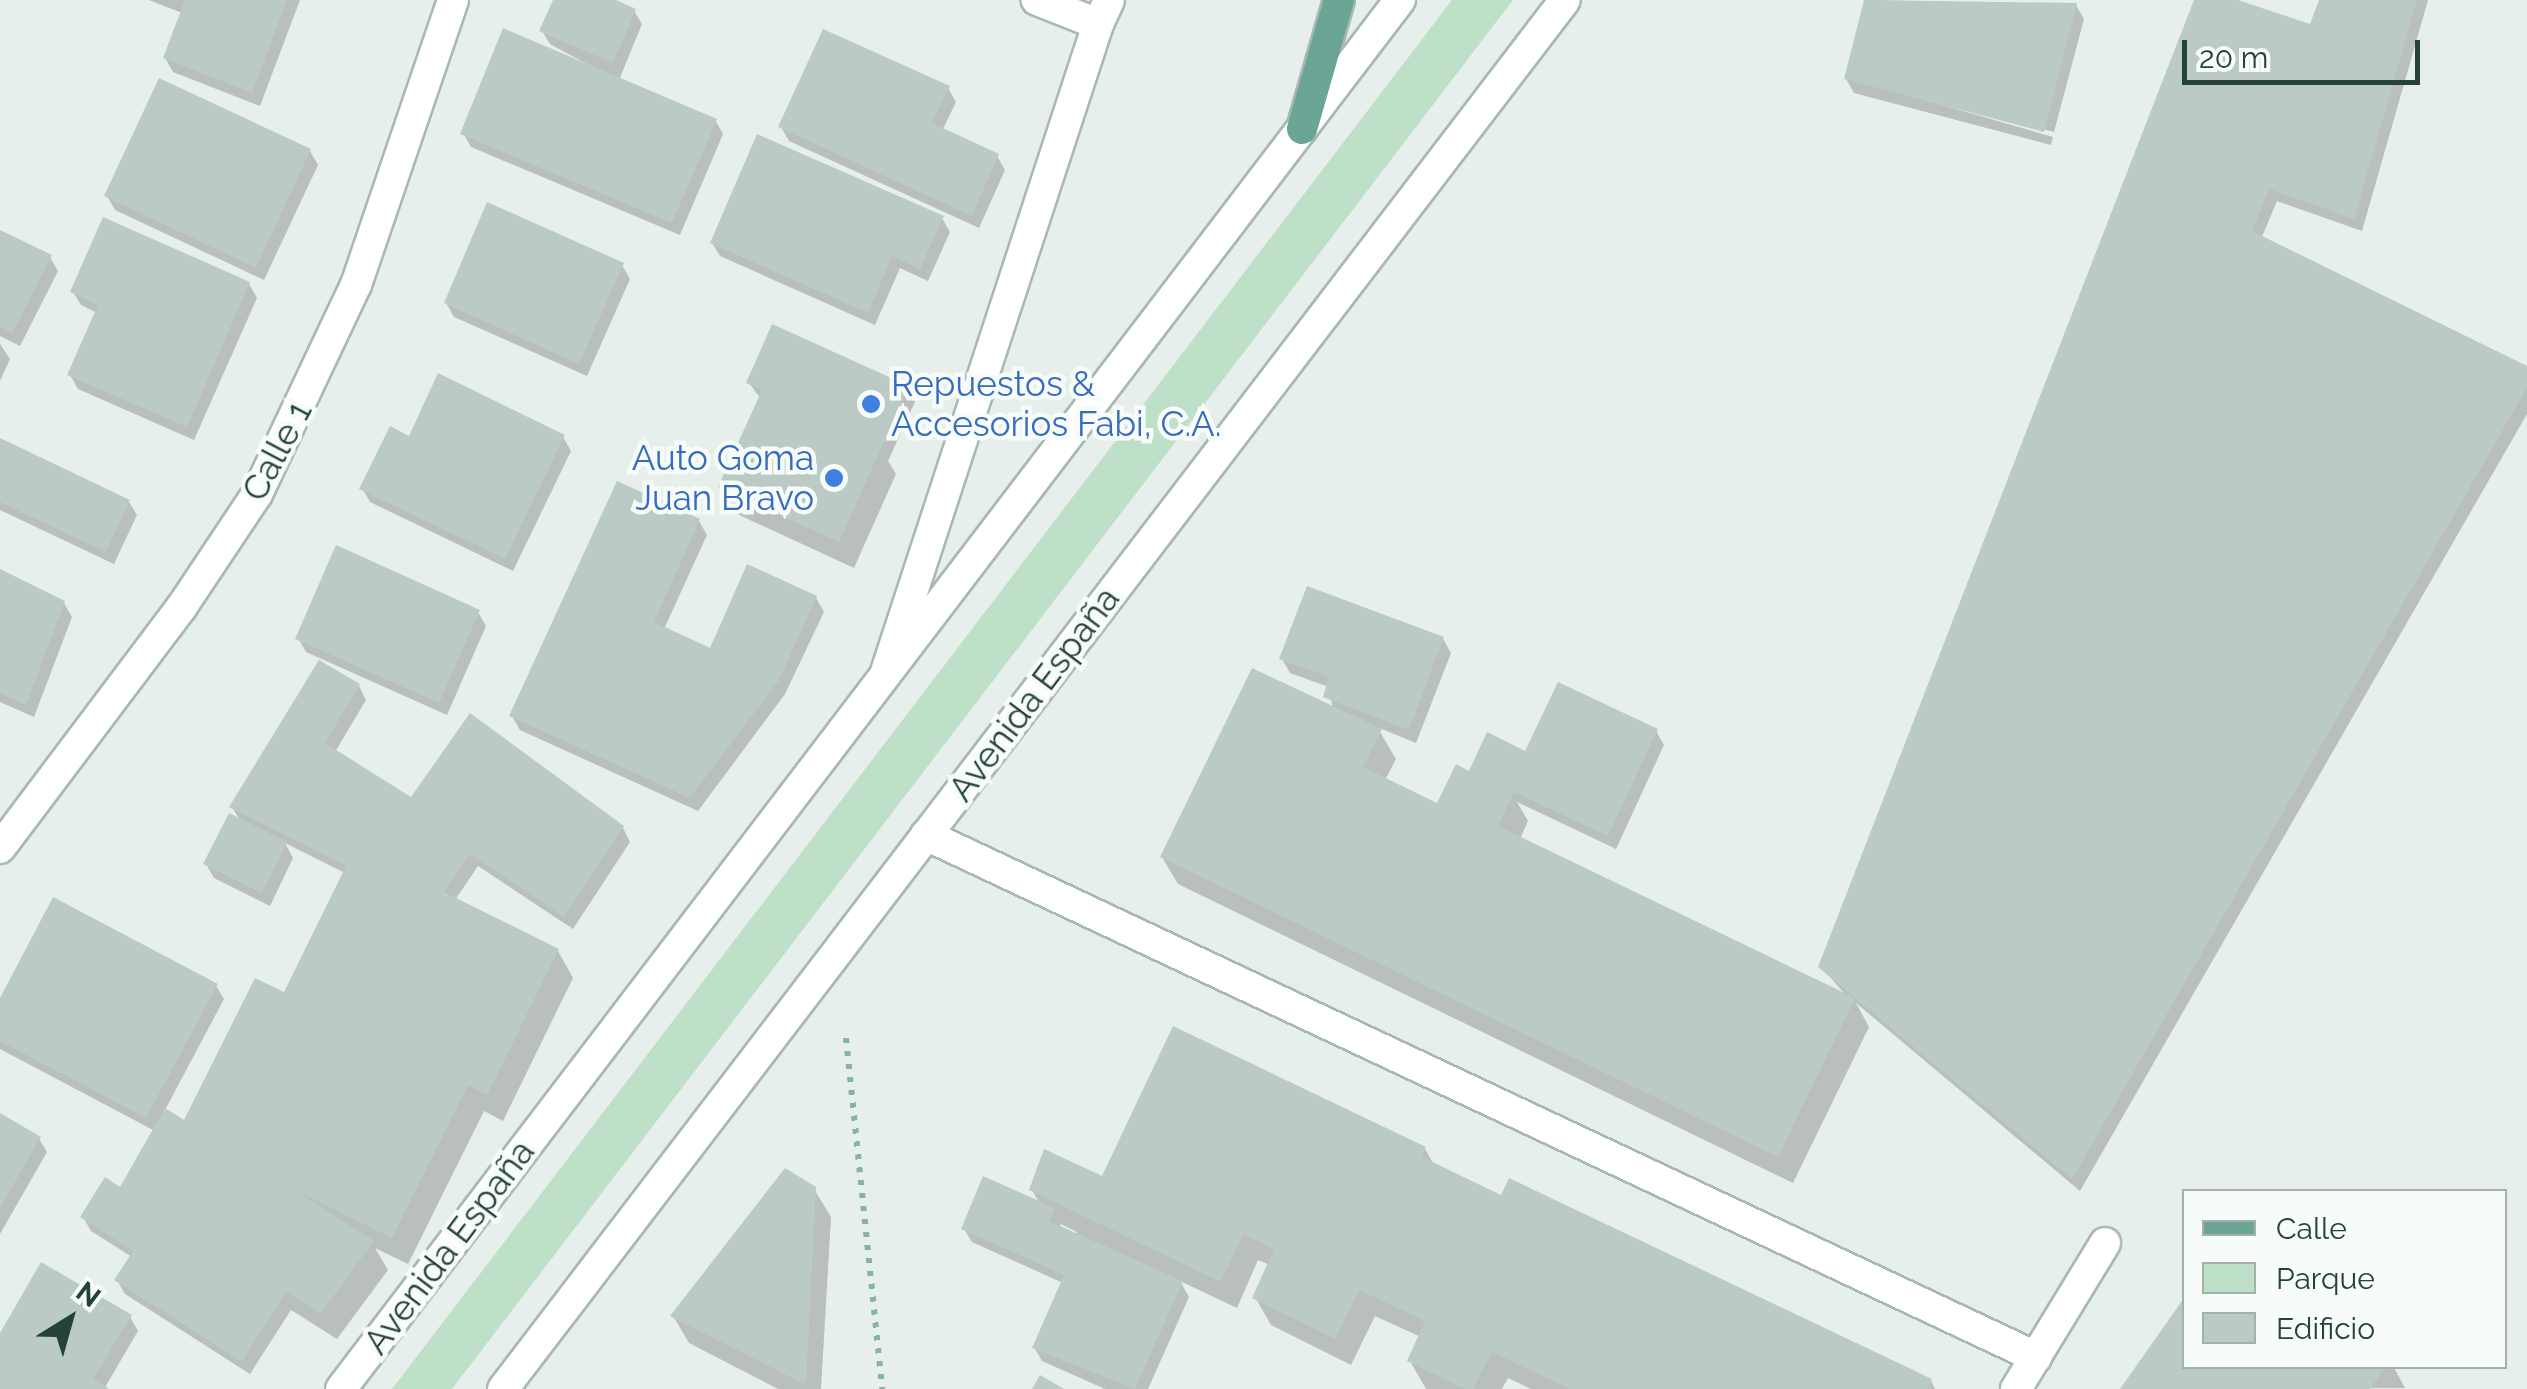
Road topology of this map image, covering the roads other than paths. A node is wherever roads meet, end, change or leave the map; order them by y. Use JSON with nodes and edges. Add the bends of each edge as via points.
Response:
{"nodes":[{"id":1,"x":454,"y":0,"type":"edge"},
{"id":2,"x":1037,"y":0,"type":"edge"},
{"id":3,"x":1340,"y":0,"type":"edge"},
{"id":4,"x":1400,"y":0,"type":"edge"},
{"id":5,"x":1565,"y":0,"type":"edge"},
{"id":6,"x":1104,"y":12,"type":"edge"},
{"id":7,"x":1302,"y":128,"type":"junction"},
{"id":8,"x":885,"y":675,"type":"junction"},
{"id":9,"x":926,"y":835,"type":"junction"},
{"id":10,"x":0,"y":848,"type":"edge"},
{"id":11,"x":2105,"y":1243,"type":"dead end"},
{"id":12,"x":2036,"y":1357,"type":"junction"},
{"id":13,"x":341,"y":1389,"type":"edge"},
{"id":14,"x":503,"y":1389,"type":"edge"},
{"id":15,"x":2016,"y":1389,"type":"edge"}],
"edges":[{"from":1,"to":10,"type":"main road","name":"Calle 1","via":[[356,284],[258,494]]},
{"from":2,"to":6,"type":"main road"},
{"from":3,"to":7,"type":"main road"},
{"from":4,"to":7,"type":"main road","name":"Avenida España"},
{"from":5,"to":9,"type":"main road","name":"Avenida España"},
{"from":6,"to":8,"type":"main road","name":"Avenida España"},
{"from":7,"to":8,"type":"main road","name":"Avenida España"},
{"from":8,"to":13,"type":"main road","name":"Avenida España"},
{"from":9,"to":12,"type":"main road"},
{"from":9,"to":14,"type":"main road","name":"Avenida España"},
{"from":11,"to":12,"type":"main road"},
{"from":12,"to":15,"type":"main road"}]}
